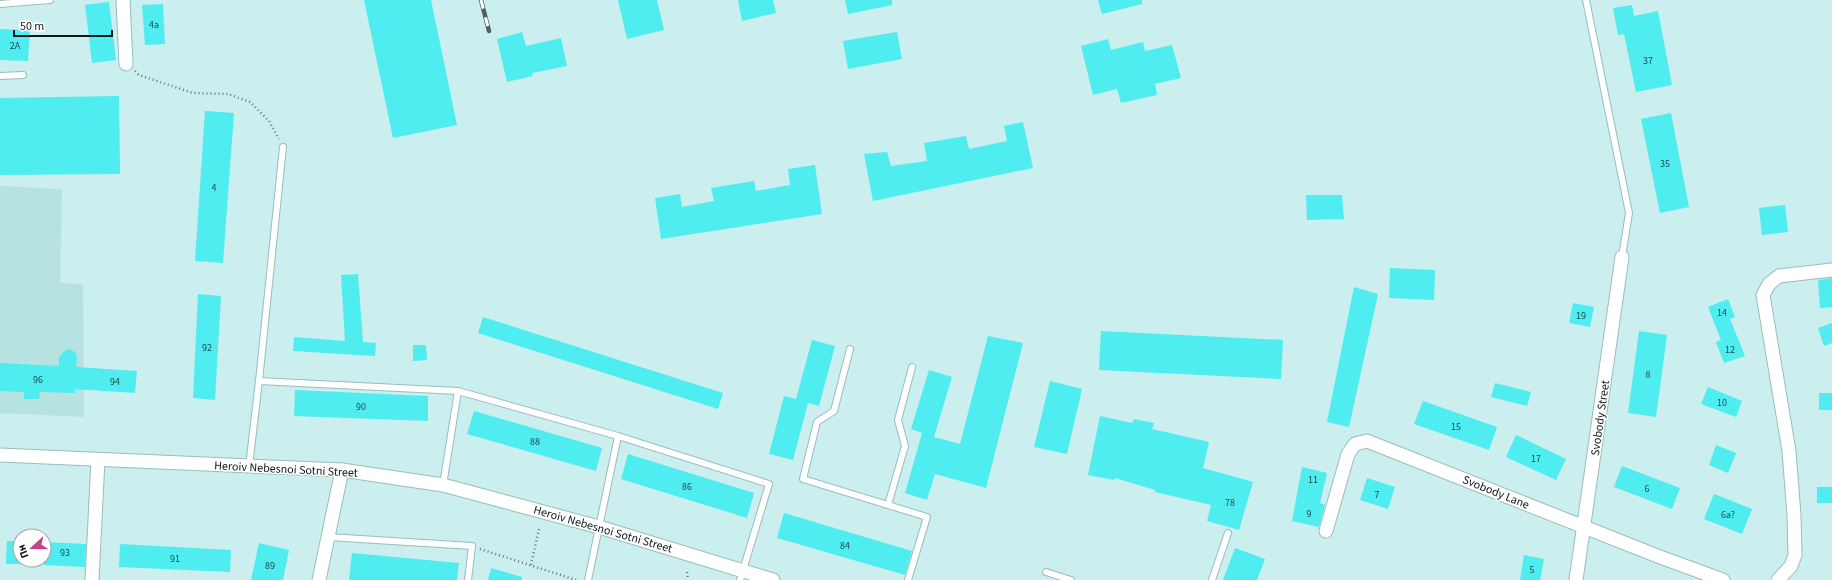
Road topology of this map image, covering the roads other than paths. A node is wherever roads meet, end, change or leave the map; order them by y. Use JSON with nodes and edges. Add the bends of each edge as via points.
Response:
{"nodes":[{"id":1,"x":50,"y":0,"type":"edge"},
{"id":2,"x":123,"y":0,"type":"edge"},
{"id":3,"x":1586,"y":0,"type":"edge"},
{"id":4,"x":0,"y":4,"type":"edge"},
{"id":5,"x":126,"y":64,"type":"road end"},
{"id":6,"x":22,"y":75,"type":"dead end"},
{"id":7,"x":0,"y":76,"type":"edge"},
{"id":8,"x":283,"y":147,"type":"road end"},
{"id":9,"x":1622,"y":257,"type":"joint"},
{"id":10,"x":1832,"y":270,"type":"edge"},
{"id":11,"x":850,"y":349,"type":"dead end"},
{"id":12,"x":912,"y":367,"type":"dead end"},
{"id":13,"x":259,"y":381,"type":"junction"},
{"id":14,"x":458,"y":391,"type":"junction"},
{"id":15,"x":618,"y":436,"type":"junction"},
{"id":16,"x":0,"y":455,"type":"edge"},
{"id":17,"x":98,"y":460,"type":"junction"},
{"id":18,"x":249,"y":466,"type":"junction"},
{"id":19,"x":342,"y":470,"type":"junction"},
{"id":20,"x":443,"y":485,"type":"junction"},
{"id":21,"x":888,"y":505,"type":"junction"},
{"id":22,"x":599,"y":527,"type":"junction"},
{"id":23,"x":1584,"y":527,"type":"junction"},
{"id":24,"x":1326,"y":531,"type":"dead end"},
{"id":25,"x":1228,"y":533,"type":"dead end"},
{"id":26,"x":328,"y":536,"type":"junction"},
{"id":27,"x":1046,"y":572,"type":"dead end"},
{"id":28,"x":742,"y":575,"type":"edge"},
{"id":29,"x":92,"y":580,"type":"edge"},
{"id":30,"x":319,"y":580,"type":"edge"},
{"id":31,"x":468,"y":580,"type":"edge"},
{"id":32,"x":588,"y":580,"type":"edge"},
{"id":33,"x":774,"y":580,"type":"edge"},
{"id":34,"x":908,"y":580,"type":"edge"},
{"id":35,"x":1071,"y":580,"type":"edge"},
{"id":36,"x":1212,"y":580,"type":"edge"},
{"id":37,"x":1576,"y":580,"type":"edge"},
{"id":38,"x":1723,"y":580,"type":"edge"},
{"id":39,"x":1778,"y":580,"type":"edge"}],
"edges":[{"from":1,"to":4,"type":"lane"},
{"from":2,"to":5,"type":"street"},
{"from":3,"to":9,"type":"lane","via":[[1629,213]]},
{"from":6,"to":7,"type":"lane"},
{"from":8,"to":13,"type":"lane"},
{"from":9,"to":23,"type":"street","name":"Svobody Street"},
{"from":10,"to":39,"type":"street","via":[[1779,276],[1769,284],[1763,296],[1789,451],[1796,543],[1791,566]]},
{"from":11,"to":21,"type":"lane","via":[[834,411],[817,422],[803,479]]},
{"from":12,"to":21,"type":"lane","via":[[898,420],[905,446]]},
{"from":13,"to":14,"type":"lane"},
{"from":13,"to":18,"type":"lane"},
{"from":14,"to":15,"type":"lane"},
{"from":14,"to":20,"type":"lane"},
{"from":15,"to":22,"type":"lane"},
{"from":15,"to":28,"type":"lane","via":[[769,484]]},
{"from":16,"to":17,"type":"street","name":"Heroiv Nebesnoi Sotni Street"},
{"from":17,"to":18,"type":"street","name":"Heroiv Nebesnoi Sotni Street"},
{"from":17,"to":29,"type":"street"},
{"from":18,"to":19,"type":"street","name":"Heroiv Nebesnoi Sotni Street"},
{"from":19,"to":20,"type":"street","name":"Heroiv Nebesnoi Sotni Street"},
{"from":19,"to":26,"type":"street"},
{"from":20,"to":22,"type":"street","name":"Heroiv Nebesnoi Sotni Street"},
{"from":21,"to":34,"type":"lane","via":[[926,516]]},
{"from":22,"to":28,"type":"street","name":"Heroiv Nebesnoi Sotni Street"},
{"from":22,"to":32,"type":"lane"},
{"from":23,"to":24,"type":"street","name":"Svobody Lane","via":[[1367,441],[1355,444],[1348,454]]},
{"from":23,"to":37,"type":"street","name":"Svobody Street"},
{"from":23,"to":38,"type":"street","name":"Svobody Lane"},
{"from":25,"to":36,"type":"lane"},
{"from":26,"to":30,"type":"street"},
{"from":26,"to":31,"type":"lane","via":[[472,546]]},
{"from":27,"to":35,"type":"lane"},
{"from":28,"to":33,"type":"street","name":"Heroiv Nebesnoi Sotni Street"}]}
